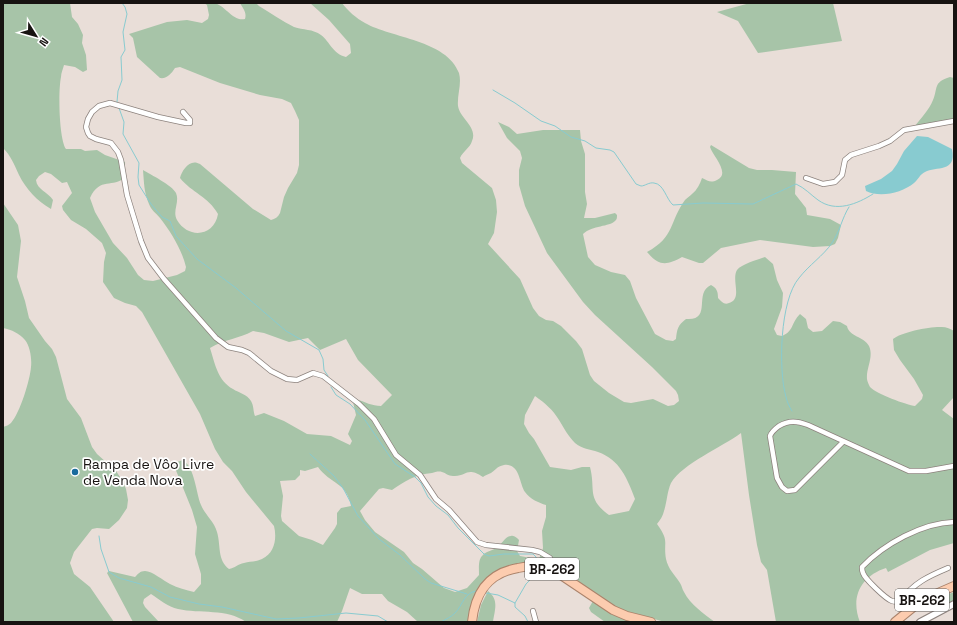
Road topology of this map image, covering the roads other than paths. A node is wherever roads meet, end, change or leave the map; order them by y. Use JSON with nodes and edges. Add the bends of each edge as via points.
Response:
{"nodes":[{"id":1,"x":183,"y":112,"type":"dead end"},
{"id":2,"x":954,"y":121,"type":"edge"},
{"id":3,"x":806,"y":178,"type":"dead end"},
{"id":4,"x":843,"y":442,"type":"junction"},
{"id":5,"x":954,"y":466,"type":"edge"},
{"id":6,"x":954,"y":522,"type":"edge"},
{"id":7,"x":948,"y":568,"type":"dead end"},
{"id":8,"x":552,"y":569,"type":"junction"},
{"id":9,"x":954,"y":586,"type":"edge"},
{"id":10,"x":901,"y":601,"type":"junction"},
{"id":11,"x":954,"y":604,"type":"edge"},
{"id":12,"x":916,"y":605,"type":"junction"},
{"id":13,"x":534,"y":611,"type":"dead end"},
{"id":14,"x":472,"y":622,"type":"edge"},
{"id":15,"x":536,"y":622,"type":"edge"},
{"id":16,"x":651,"y":622,"type":"edge"},
{"id":17,"x":895,"y":622,"type":"edge"},
{"id":18,"x":921,"y":622,"type":"edge"}],
"edges":[{"from":1,"to":8,"type":"street","via":[[190,120],[189,123],[106,103],[92,112],[86,127],[90,136],[111,143],[118,152],[127,195],[141,241],[148,258],[164,279],[223,344],[245,351],[287,379],[297,380],[309,374],[318,374],[359,404],[374,419],[396,455],[420,475],[436,499],[477,542],[486,546],[540,552],[550,558]]},
{"from":2,"to":3,"type":"street","via":[[904,130],[890,141],[851,155],[846,160],[842,176],[835,182],[823,184]]},
{"from":4,"to":4,"type":"street","via":[[800,422],[786,422],[775,429],[770,440],[777,476],[782,487],[787,491],[795,490]]},
{"from":4,"to":5,"type":"street","via":[[909,470],[926,471]]},
{"from":6,"to":10,"type":"street","via":[[934,525],[904,536],[872,557],[862,567],[863,574],[886,598],[895,602]]},
{"from":7,"to":10,"type":"street","via":[[916,584]]},
{"from":8,"to":14,"type":"highway","number":"BR-262","via":[[528,566],[510,569],[495,576],[479,595]]},
{"from":8,"to":16,"type":"highway","number":"BR-262","via":[[613,610]]},
{"from":9,"to":12,"type":"highway","number":"BR-262"},
{"from":10,"to":12,"type":"street","via":[[910,600]]},
{"from":11,"to":18,"type":"street"},
{"from":12,"to":17,"type":"highway","number":"BR-262"},
{"from":13,"to":15,"type":"street"}]}
